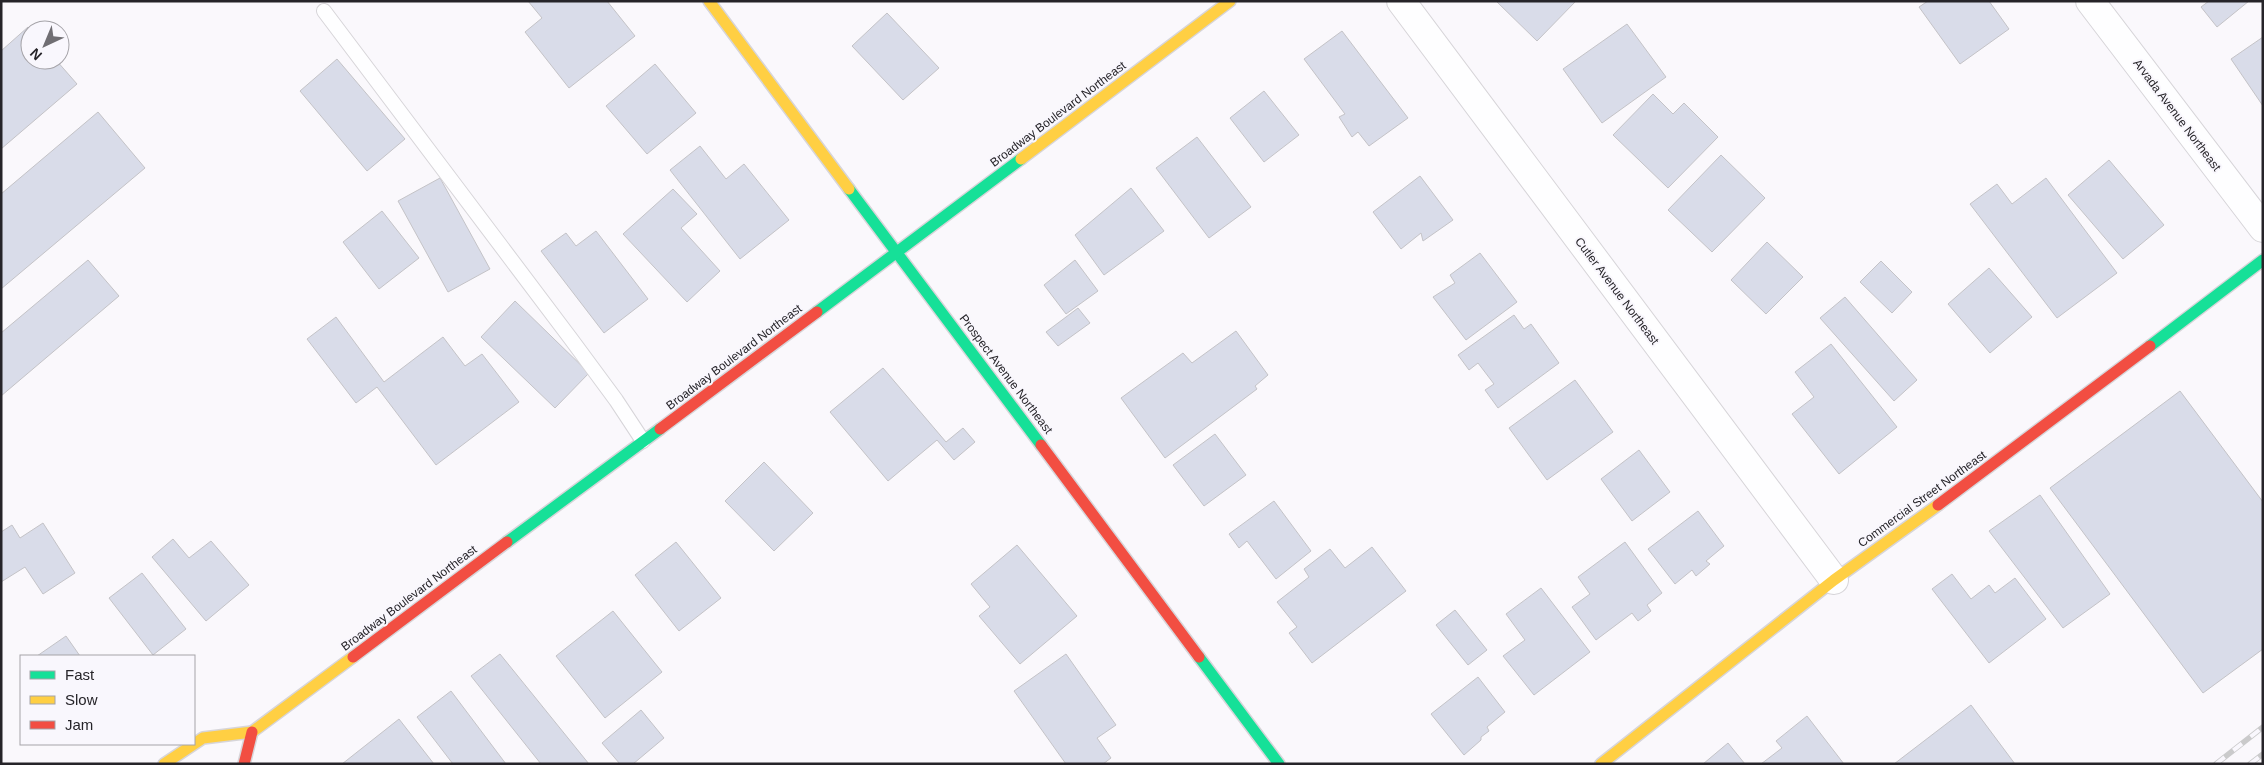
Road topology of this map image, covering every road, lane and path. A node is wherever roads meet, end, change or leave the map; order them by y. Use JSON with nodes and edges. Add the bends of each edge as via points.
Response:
{"nodes":[{"id":1,"x":709,"y":1,"type":"edge"},
{"id":2,"x":1230,"y":1,"type":"edge"},
{"id":3,"x":1401,"y":1,"type":"edge"},
{"id":4,"x":2090,"y":1,"type":"edge"},
{"id":5,"x":324,"y":11,"type":"dead end"},
{"id":6,"x":2263,"y":228,"type":"edge"},
{"id":7,"x":898,"y":252,"type":"junction"},
{"id":8,"x":2261,"y":264,"type":"edge"},
{"id":9,"x":643,"y":441,"type":"junction"},
{"id":10,"x":1834,"y":580,"type":"junction"},
{"id":11,"x":252,"y":732,"type":"junction"},
{"id":12,"x":195,"y":743,"type":"edge"},
{"id":13,"x":192,"y":745,"type":"edge"},
{"id":14,"x":164,"y":764,"type":"edge"},
{"id":15,"x":244,"y":764,"type":"edge"},
{"id":16,"x":1279,"y":764,"type":"edge"},
{"id":17,"x":1601,"y":764,"type":"edge"}],
"edges":[{"from":1,"to":7,"type":"street","name":"Prospect Avenue Northeast"},
{"from":2,"to":7,"type":"street","name":"Broadway Boulevard Northeast"},
{"from":3,"to":10,"type":"street","name":"Cutler Avenue Northeast"},
{"from":4,"to":6,"type":"street","name":"Arvada Avenue Northeast"},
{"from":5,"to":9,"type":"lane","via":[[571,339]]},
{"from":7,"to":9,"type":"street","name":"Broadway Boulevard Northeast"},
{"from":7,"to":16,"type":"street","name":"Prospect Avenue Northeast"},
{"from":8,"to":10,"type":"street","name":"Commercial Street Northeast"},
{"from":9,"to":11,"type":"street","name":"Broadway Boulevard Northeast"},
{"from":10,"to":17,"type":"street","name":"Commercial Street Northeast"},
{"from":11,"to":12,"type":"street","name":"Broadway Boulevard Northeast","via":[[203,738]]},
{"from":11,"to":15,"type":"street"},
{"from":13,"to":14,"type":"street","name":"Broadway Boulevard Northeast"}]}
